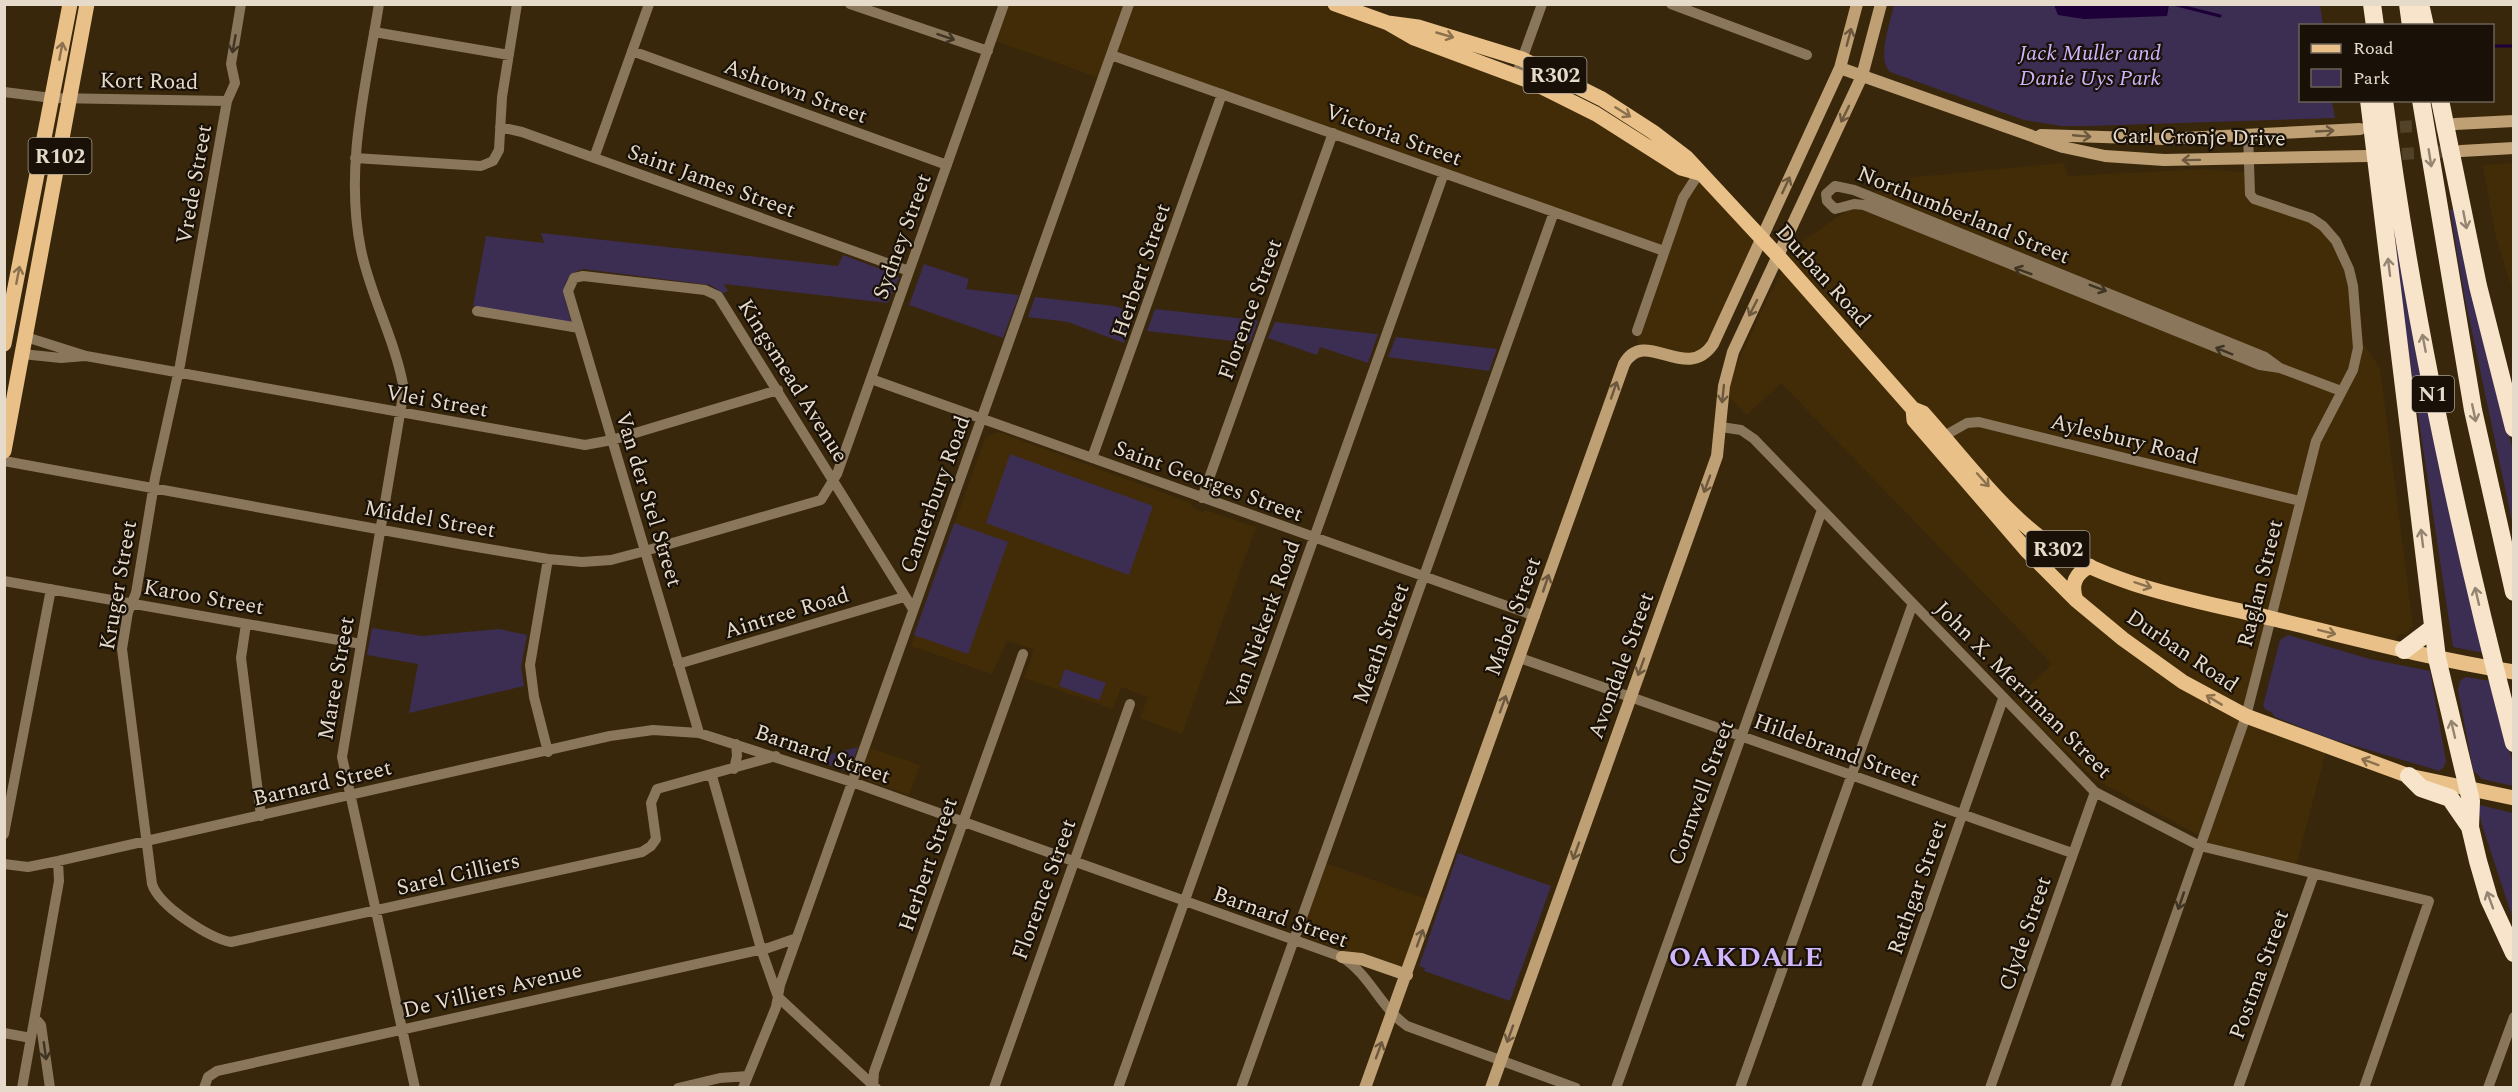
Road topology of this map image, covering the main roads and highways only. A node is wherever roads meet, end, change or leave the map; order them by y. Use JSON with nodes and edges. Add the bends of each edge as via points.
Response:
{"nodes":[{"id":1,"x":70,"y":4,"type":"edge"},
{"id":2,"x":87,"y":4,"type":"edge"},
{"id":3,"x":1335,"y":4,"type":"edge"},
{"id":4,"x":2362,"y":4,"type":"edge"},
{"id":5,"x":2372,"y":4,"type":"edge"},
{"id":6,"x":2408,"y":4,"type":"edge"},
{"id":7,"x":2420,"y":4,"type":"edge"},
{"id":8,"x":1388,"y":23,"type":"junction"},
{"id":9,"x":2363,"y":24,"type":"edge"},
{"id":10,"x":2375,"y":24,"type":"edge"},
{"id":11,"x":2411,"y":24,"type":"edge"},
{"id":12,"x":2425,"y":24,"type":"edge"},
{"id":13,"x":2369,"y":102,"type":"edge"},
{"id":14,"x":2384,"y":102,"type":"edge"},
{"id":15,"x":2421,"y":102,"type":"edge"},
{"id":16,"x":2440,"y":102,"type":"edge"},
{"id":17,"x":1699,"y":173,"type":"junction"},
{"id":18,"x":5,"y":336,"type":"edge"},
{"id":19,"x":26,"y":337,"type":"junction"},
{"id":20,"x":4,"y":352,"type":"edge"},
{"id":21,"x":22,"y":354,"type":"junction"},
{"id":22,"x":1913,"y":409,"type":"junction"},
{"id":23,"x":2514,"y":428,"type":"edge"},
{"id":24,"x":4,"y":451,"type":"edge"},
{"id":25,"x":2090,"y":566,"type":"junction"},
{"id":26,"x":2514,"y":592,"type":"edge"},
{"id":27,"x":2076,"y":600,"type":"junction"},
{"id":28,"x":2433,"y":628,"type":"junction"},
{"id":29,"x":2404,"y":650,"type":"junction"},
{"id":30,"x":2437,"y":658,"type":"junction"},
{"id":31,"x":2514,"y":672,"type":"edge"},
{"id":32,"x":2514,"y":743,"type":"edge"},
{"id":33,"x":2409,"y":776,"type":"junction"},
{"id":34,"x":2467,"y":786,"type":"junction"},
{"id":35,"x":2509,"y":796,"type":"edge"},
{"id":36,"x":2470,"y":827,"type":"junction"},
{"id":37,"x":2514,"y":953,"type":"edge"}],
"edges":[{"from":18,"to":1,"type":"main road","number":"R102","one_way":true},
{"from":2,"to":19,"type":"main road","number":"R102"},
{"from":3,"to":8,"type":"main road","name":"Durban Road","number":"R302"},
{"from":4,"to":9,"type":"highway"},
{"from":5,"to":10,"type":"highway"},
{"from":6,"to":11,"type":"highway"},
{"from":7,"to":12,"type":"highway"},
{"from":8,"to":17,"type":"main road","name":"Durban Road","number":"R302","via":[[1414,38],[1516,76],[1596,114],[1681,168]]},
{"from":8,"to":17,"type":"main road","name":"Durban Road","number":"R302","one_way":true,"via":[[1418,27],[1522,60],[1627,114],[1687,158]]},
{"from":28,"to":13,"type":"highway","one_way":true},
{"from":32,"to":14,"type":"highway","number":"N1","one_way":true,"via":[[2438,418],[2409,267]]},
{"from":15,"to":26,"type":"highway","number":"N1","one_way":true,"via":[[2473,410]]},
{"from":16,"to":23,"type":"highway","one_way":true,"via":[[2478,286]]},
{"from":17,"to":22,"type":"main road","name":"Durban Road","number":"R302","via":[[1779,256]]},
{"from":18,"to":19,"type":"main road"},
{"from":19,"to":21,"type":"main road","number":"R102"},
{"from":20,"to":21,"type":"main road"},
{"from":21,"to":24,"type":"main road","number":"R102"},
{"from":22,"to":25,"type":"main road","name":"Durban Road","number":"R302","one_way":true,"via":[[1923,414],[2023,524],[2062,552]]},
{"from":22,"to":27,"type":"main road","name":"Durban Road","number":"R302","via":[[1914,420],[1959,473]]},
{"from":25,"to":27,"type":"main road","via":[[2075,579]]},
{"from":25,"to":29,"type":"main road","name":"Durban Road","number":"R302","one_way":true,"via":[[2144,585]]},
{"from":33,"to":27,"type":"main road","name":"Durban Road","number":"R302","one_way":true,"via":[[2246,716],[2183,682]]},
{"from":28,"to":29,"type":"highway"},
{"from":28,"to":30,"type":"highway"},
{"from":29,"to":30,"type":"main road","number":"R302"},
{"from":30,"to":31,"type":"main road","number":"R302"},
{"from":34,"to":30,"type":"highway","one_way":true},
{"from":33,"to":34,"type":"main road","name":"Durban Road","number":"R302"},
{"from":33,"to":36,"type":"highway","via":[[2421,788],[2450,798]]},
{"from":34,"to":35,"type":"main road","name":"Durban Road","number":"R302"},
{"from":34,"to":36,"type":"highway"},
{"from":37,"to":36,"type":"highway","one_way":true,"via":[[2489,899]]}]}
